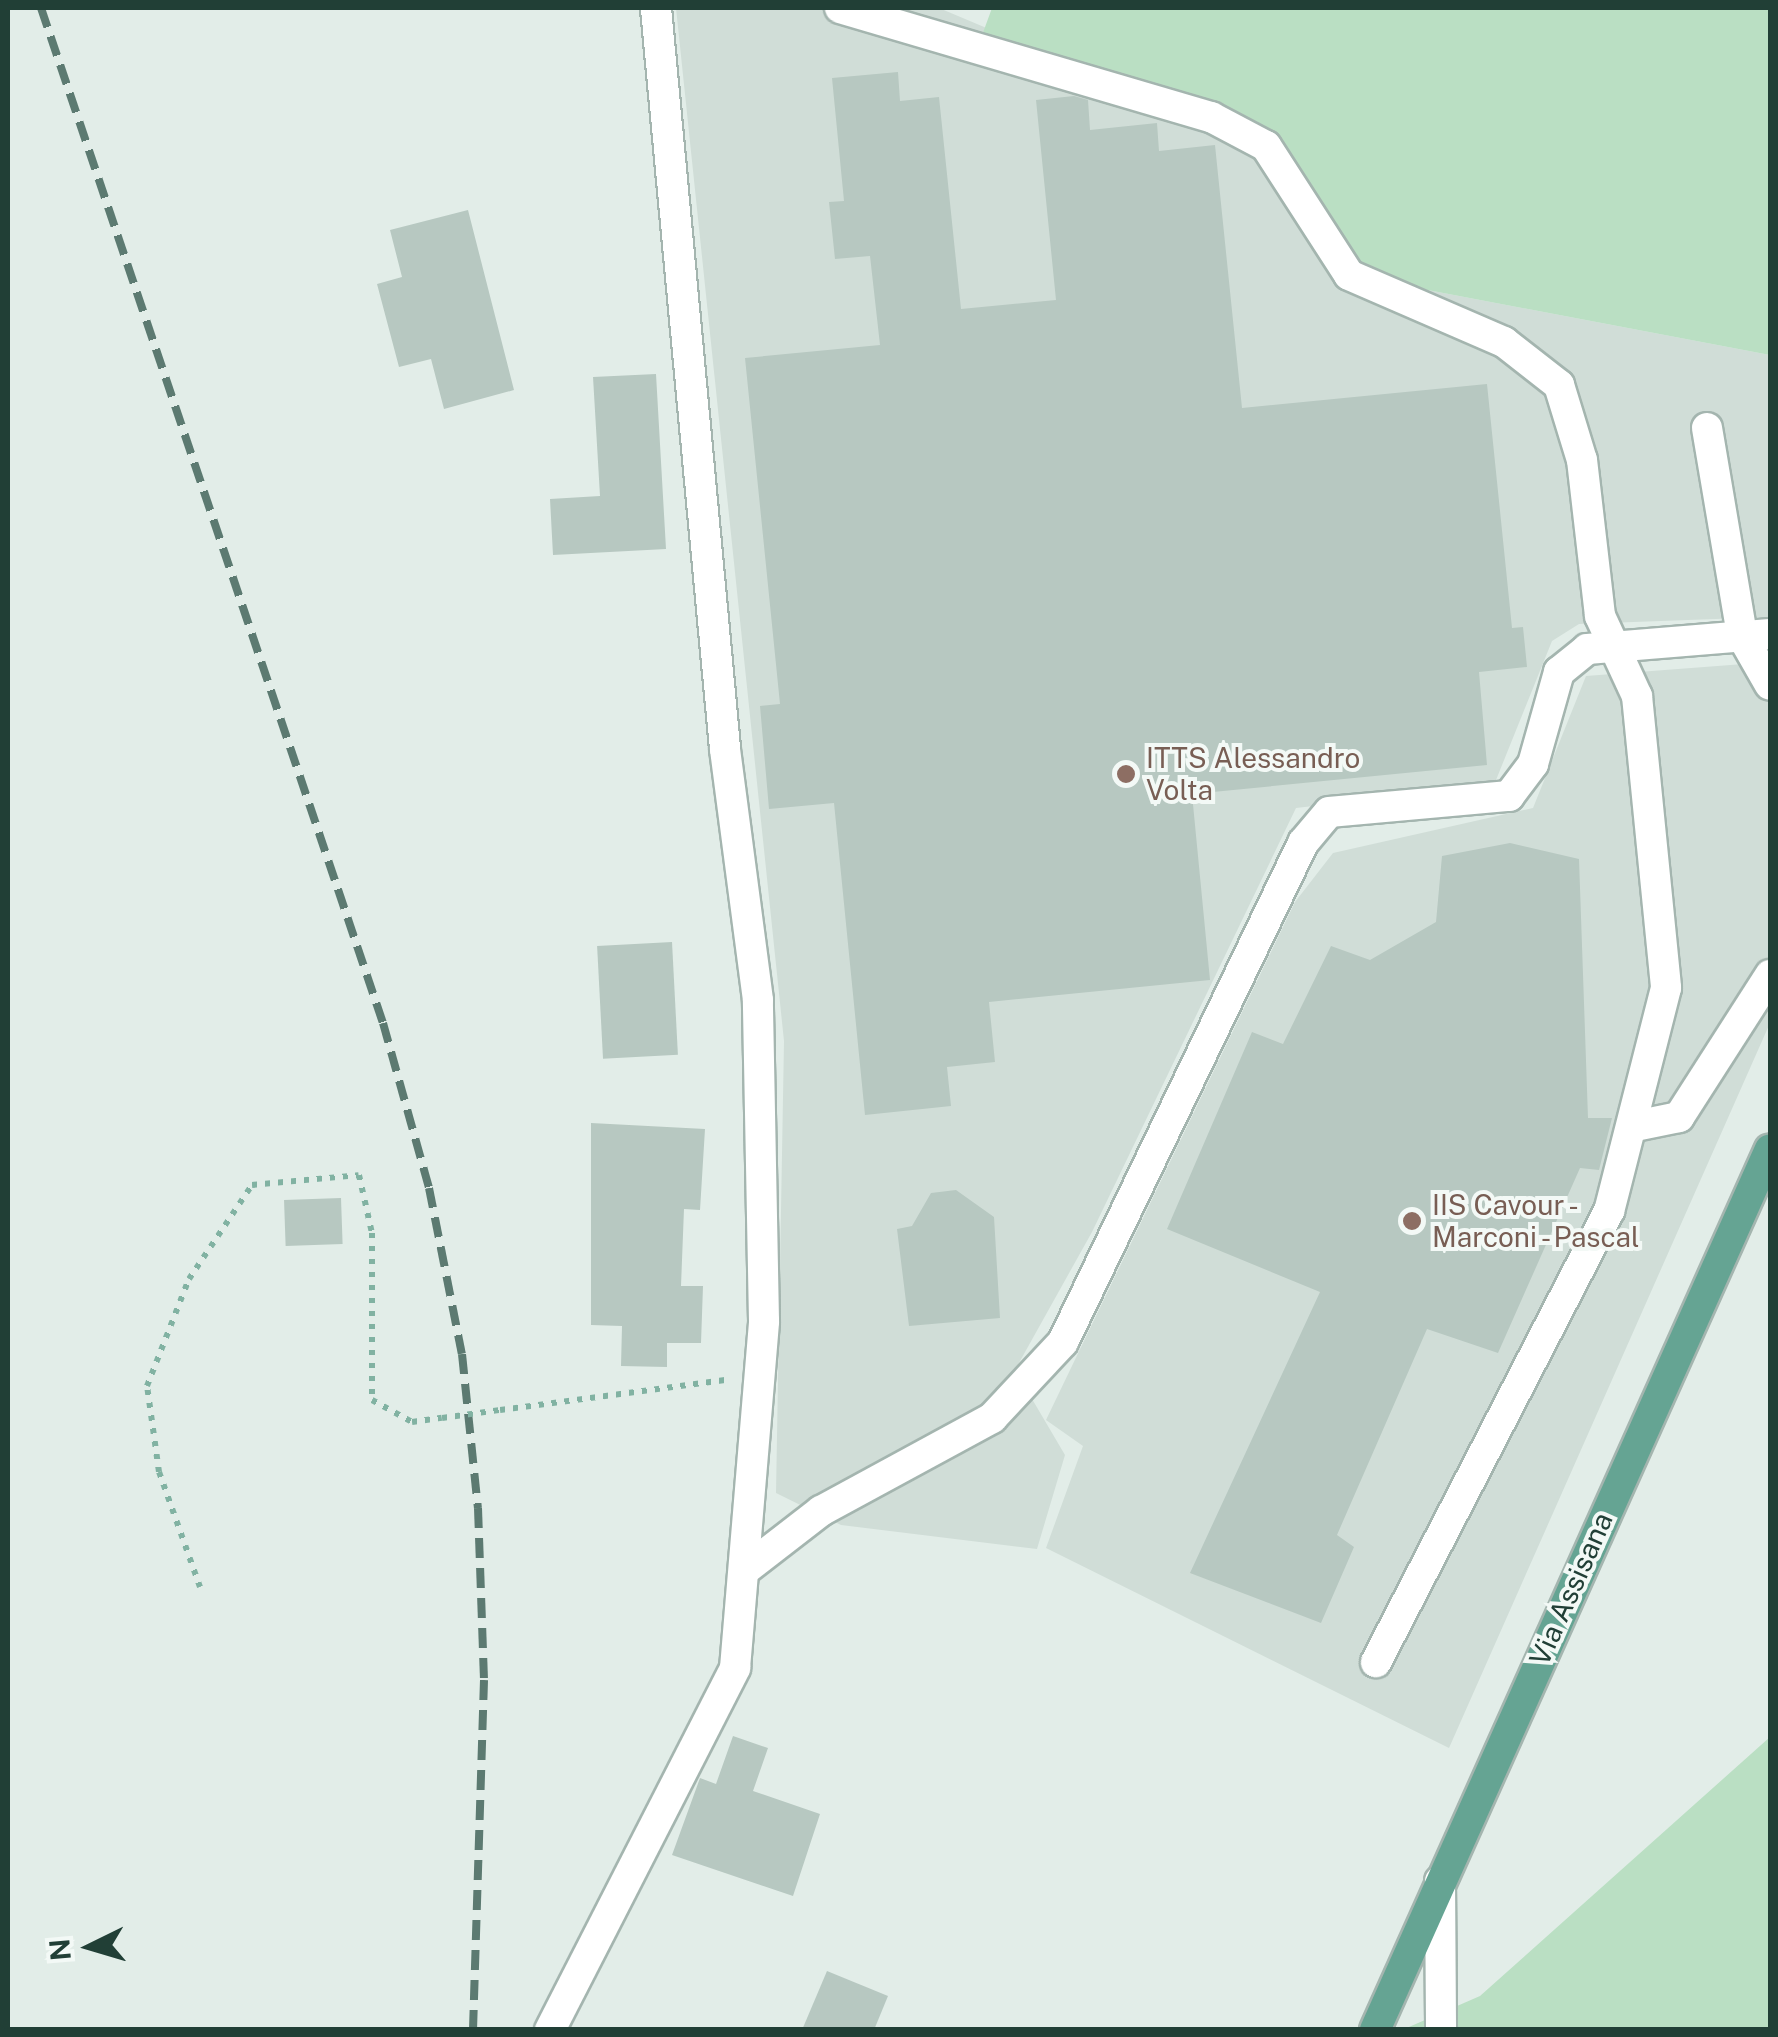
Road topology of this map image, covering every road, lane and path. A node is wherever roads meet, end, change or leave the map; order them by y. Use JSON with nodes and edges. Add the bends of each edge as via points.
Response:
{"nodes":[{"id":1,"x":656,"y":8,"type":"edge"},
{"id":2,"x":840,"y":8,"type":"edge"},
{"id":3,"x":1707,"y":428,"type":"dead end"},
{"id":4,"x":1756,"y":635,"type":"edge"},
{"id":5,"x":1619,"y":646,"type":"junction"},
{"id":6,"x":1770,"y":686,"type":"edge"},
{"id":7,"x":1770,"y":975,"type":"edge"},
{"id":8,"x":1635,"y":1126,"type":"junction"},
{"id":9,"x":1770,"y":1149,"type":"edge"},
{"id":10,"x":760,"y":1375,"type":"junction"},
{"id":11,"x":746,"y":1569,"type":"junction"},
{"id":12,"x":200,"y":1588,"type":"dead end"},
{"id":13,"x":1376,"y":1662,"type":"dead end"},
{"id":14,"x":1440,"y":1878,"type":"junction"},
{"id":15,"x":550,"y":2030,"type":"edge"},
{"id":16,"x":1374,"y":2030,"type":"edge"},
{"id":17,"x":1441,"y":2030,"type":"edge"}],
"edges":[{"from":1,"to":10,"type":"street","via":[[723,729],[758,1000]]},
{"from":2,"to":5,"type":"street","via":[[1130,91],[1252,138],[1349,275],[1504,342],[1559,385],[1582,460],[1600,616]]},
{"from":3,"to":4,"type":"street"},
{"from":4,"to":5,"type":"street"},
{"from":4,"to":6,"type":"street"},
{"from":5,"to":8,"type":"street","via":[[1636,696],[1666,988]]},
{"from":5,"to":11,"type":"street","via":[[1587,649],[1559,672],[1532,764],[1509,796],[1329,812],[1303,843],[1063,1342],[992,1418],[830,1505]]},
{"from":7,"to":8,"type":"street","via":[[1678,1118]]},
{"from":8,"to":13,"type":"street","via":[[1609,1211]]},
{"from":9,"to":14,"type":"main road","name":"Via Assisana"},
{"from":10,"to":11,"type":"street"},
{"from":10,"to":12,"type":"path","bridge":true,"via":[[412,1422],[372,1400],[372,1233],[359,1175],[252,1185],[189,1279],[147,1386],[160,1472]]},
{"from":11,"to":15,"type":"street","via":[[734,1668]]},
{"from":14,"to":16,"type":"main road","name":"Via Assisana"},
{"from":14,"to":17,"type":"street"}]}
